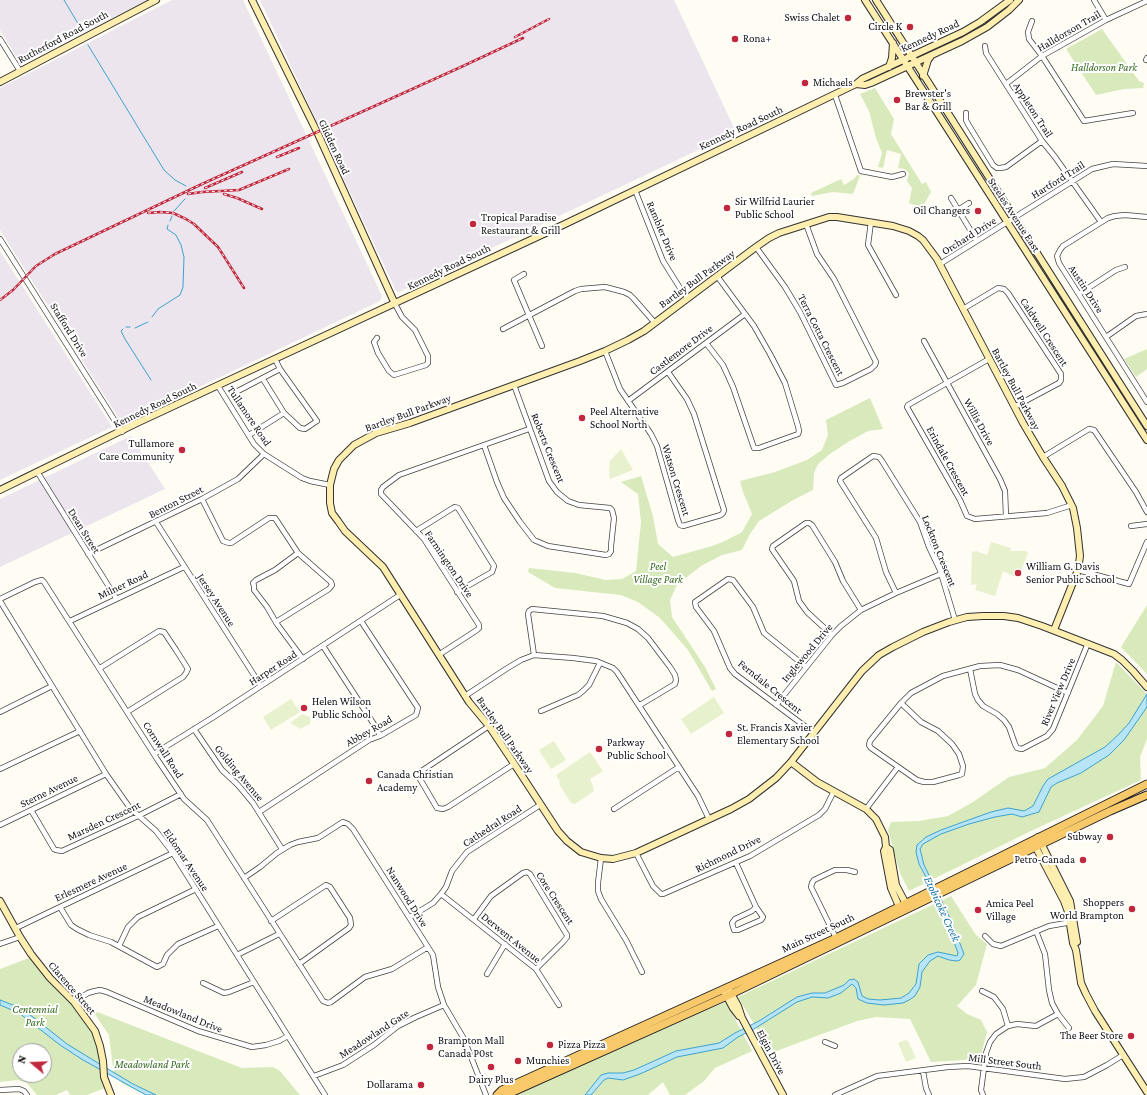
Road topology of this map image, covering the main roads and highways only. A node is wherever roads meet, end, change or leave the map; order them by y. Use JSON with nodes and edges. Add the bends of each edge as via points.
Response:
{"nodes":[{"id":1,"x":1147,"y":784,"type":"edge"},
{"id":2,"x":1147,"y":795,"type":"edge"},
{"id":3,"x":945,"y":887,"type":"junction"},
{"id":4,"x":837,"y":940,"type":"junction"},
{"id":5,"x":497,"y":1095,"type":"edge"},
{"id":6,"x":506,"y":1095,"type":"edge"}],
"edges":[{"from":1,"to":3,"type":"main road","name":"Main Street South"},
{"from":2,"to":3,"type":"main road","name":"Main Street South"},
{"from":3,"to":4,"type":"main road","name":"Main Street South"},
{"from":4,"to":5,"type":"main road","name":"Main Street South","via":[[725,988],[502,1090]]},
{"from":4,"to":6,"type":"main road","name":"Main Street South","via":[[729,995]]}]}
